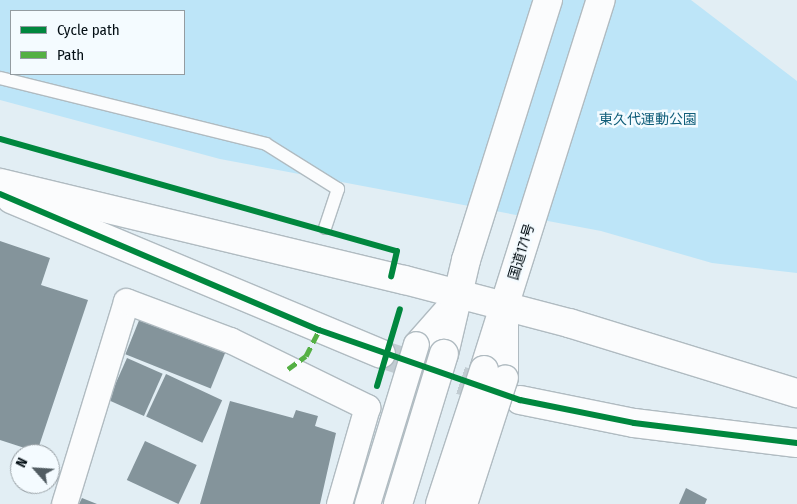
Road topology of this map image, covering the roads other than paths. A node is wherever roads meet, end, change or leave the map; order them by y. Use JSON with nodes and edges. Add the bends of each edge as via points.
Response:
{"nodes":[{"id":1,"x":548,"y":0,"type":"edge"},
{"id":2,"x":602,"y":0,"type":"edge"},
{"id":3,"x":0,"y":78,"type":"edge"},
{"id":4,"x":0,"y":183,"type":"edge"},
{"id":5,"x":0,"y":194,"type":"edge"},
{"id":6,"x":325,"y":228,"type":"dead end"},
{"id":7,"x":460,"y":294,"type":"junction"},
{"id":8,"x":505,"y":306,"type":"junction"},
{"id":9,"x":381,"y":354,"type":"tunnel mouth"},
{"id":10,"x":495,"y":373,"type":"junction"},
{"id":11,"x":797,"y":393,"type":"edge"},
{"id":12,"x":520,"y":400,"type":"tunnel mouth"},
{"id":13,"x":797,"y":443,"type":"edge"},
{"id":14,"x":64,"y":504,"type":"edge"},
{"id":15,"x":339,"y":504,"type":"edge"},
{"id":16,"x":367,"y":504,"type":"edge"},
{"id":17,"x":398,"y":504,"type":"edge"},
{"id":18,"x":440,"y":504,"type":"edge"},
{"id":19,"x":464,"y":504,"type":"edge"}],
"edges":[{"from":1,"to":7,"type":"main road","via":[[466,260]]},
{"from":2,"to":8,"type":"main road","name":"国道171号"},
{"from":3,"to":6,"type":"lane","via":[[266,144],[338,189]]},
{"from":4,"to":7,"type":"main road"},
{"from":5,"to":9,"type":"main road"},
{"from":7,"to":8,"type":"main road"},
{"from":7,"to":16,"type":"street","bridge":true,"via":[[416,344]]},
{"from":7,"to":17,"type":"main road","bridge":true},
{"from":8,"to":10,"type":"main road","name":"国道171号"},
{"from":8,"to":11,"type":"main road"},
{"from":10,"to":18,"type":"main road","name":"国道171号","bridge":true},
{"from":10,"to":19,"type":"street","bridge":true},
{"from":12,"to":13,"type":"main road","via":[[634,423]]},
{"from":14,"to":15,"type":"street","via":[[126,301],[230,340],[367,407]]}]}
